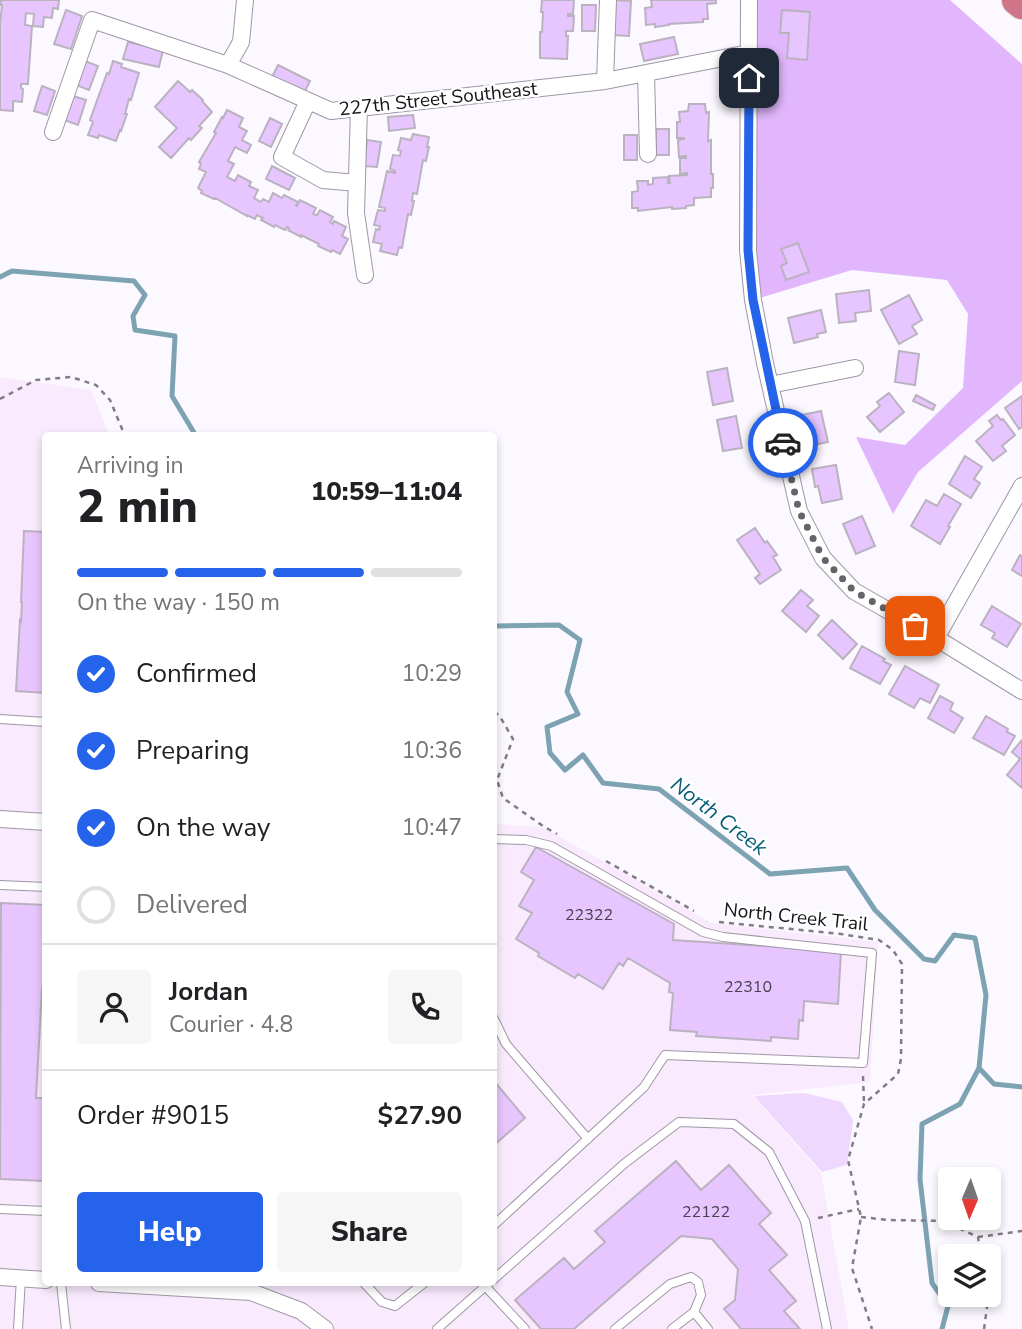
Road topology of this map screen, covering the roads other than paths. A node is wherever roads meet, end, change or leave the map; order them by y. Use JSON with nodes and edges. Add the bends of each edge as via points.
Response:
{"nodes":[{"id":1,"x":245,"y":0,"type":"edge"},
{"id":2,"x":608,"y":0,"type":"edge"},
{"id":3,"x":749,"y":0,"type":"edge"},
{"id":4,"x":1017,"y":0,"type":"edge"},
{"id":5,"x":1022,"y":4,"type":"edge"},
{"id":6,"x":749,"y":53,"type":"junction"},
{"id":7,"x":228,"y":65,"type":"junction"},
{"id":8,"x":646,"y":73,"type":"junction"},
{"id":9,"x":605,"y":81,"type":"junction"},
{"id":10,"x":308,"y":101,"type":"junction"},
{"id":11,"x":359,"y":107,"type":"junction"},
{"id":12,"x":53,"y":131,"type":"dead end"},
{"id":13,"x":649,"y":155,"type":"dead end"},
{"id":14,"x":357,"y":183,"type":"junction"},
{"id":15,"x":365,"y":275,"type":"dead end"},
{"id":16,"x":855,"y":369,"type":"dead end"},
{"id":17,"x":771,"y":385,"type":"junction"},
{"id":18,"x":1022,"y":486,"type":"edge"},
{"id":19,"x":936,"y":638,"type":"junction"},
{"id":20,"x":1022,"y":691,"type":"edge"},
{"id":21,"x":0,"y":719,"type":"edge"},
{"id":22,"x":42,"y":723,"type":"edge"},
{"id":23,"x":0,"y":819,"type":"edge"},
{"id":24,"x":42,"y":822,"type":"edge"},
{"id":25,"x":497,"y":839,"type":"edge"},
{"id":26,"x":0,"y":885,"type":"edge"},
{"id":27,"x":42,"y":887,"type":"edge"},
{"id":28,"x":497,"y":1025,"type":"edge"},
{"id":29,"x":587,"y":1139,"type":"junction"},
{"id":30,"x":0,"y":1209,"type":"edge"},
{"id":31,"x":42,"y":1211,"type":"edge"},
{"id":32,"x":497,"y":1222,"type":"edge"},
{"id":33,"x":497,"y":1276,"type":"edge"},
{"id":34,"x":0,"y":1277,"type":"edge"},
{"id":35,"x":21,"y":1278,"type":"junction"},
{"id":36,"x":42,"y":1280,"type":"edge"},
{"id":37,"x":61,"y":1286,"type":"edge"},
{"id":38,"x":213,"y":1286,"type":"edge"},
{"id":39,"x":367,"y":1286,"type":"edge"},
{"id":40,"x":420,"y":1286,"type":"edge"},
{"id":41,"x":485,"y":1286,"type":"edge"},
{"id":42,"x":489,"y":1286,"type":"edge"},
{"id":43,"x":251,"y":1287,"type":"edge"},
{"id":44,"x":694,"y":1312,"type":"junction"},
{"id":45,"x":18,"y":1329,"type":"edge"},
{"id":46,"x":66,"y":1329,"type":"edge"},
{"id":47,"x":325,"y":1329,"type":"edge"},
{"id":48,"x":437,"y":1329,"type":"edge"},
{"id":49,"x":525,"y":1329,"type":"edge"},
{"id":50,"x":615,"y":1329,"type":"edge"},
{"id":51,"x":672,"y":1329,"type":"edge"},
{"id":52,"x":708,"y":1329,"type":"edge"},
{"id":53,"x":827,"y":1329,"type":"edge"}],
"edges":[{"from":1,"to":7,"type":"street","via":[[241,42]]},
{"from":2,"to":9,"type":"street"},
{"from":3,"to":6,"type":"street"},
{"from":4,"to":5,"type":"highway"},
{"from":6,"to":8,"type":"street","name":"227th Street Southeast"},
{"from":6,"to":17,"type":"street","via":[[748,250]]},
{"from":7,"to":10,"type":"street","name":"227th Street Southeast"},
{"from":7,"to":12,"type":"street","name":"227th Street Southeast","via":[[92,20]]},
{"from":8,"to":9,"type":"street","name":"227th Street Southeast"},
{"from":8,"to":13,"type":"street"},
{"from":9,"to":11,"type":"street","name":"227th Street Southeast"},
{"from":10,"to":11,"type":"street","name":"227th Street Southeast","via":[[331,111]]},
{"from":10,"to":14,"type":"street","via":[[282,157],[323,180]]},
{"from":11,"to":14,"type":"street"},
{"from":14,"to":15,"type":"street","via":[[356,213]]},
{"from":16,"to":17,"type":"street"},
{"from":17,"to":19,"type":"street","via":[[799,511],[823,558],[854,591]]},
{"from":18,"to":19,"type":"street"},
{"from":19,"to":20,"type":"street"},
{"from":21,"to":22,"type":"lane"},
{"from":23,"to":24,"type":"street"},
{"from":25,"to":29,"type":"lane","via":[[551,846],[703,932],[873,953],[863,1063],[665,1055],[644,1087]]},
{"from":26,"to":27,"type":"lane"},
{"from":28,"to":29,"type":"lane","via":[[506,1044]]},
{"from":29,"to":32,"type":"lane"},
{"from":30,"to":31,"type":"lane"},
{"from":33,"to":53,"type":"lane","via":[[625,1163],[679,1122],[734,1124],[769,1152],[805,1221]]},
{"from":34,"to":35,"type":"street"},
{"from":35,"to":36,"type":"street"},
{"from":35,"to":45,"type":"lane"},
{"from":37,"to":46,"type":"lane"},
{"from":38,"to":43,"type":"street"},
{"from":39,"to":40,"type":"lane","via":[[382,1302],[395,1306]]},
{"from":41,"to":48,"type":"lane"},
{"from":42,"to":49,"type":"lane"},
{"from":43,"to":47,"type":"street","via":[[301,1311]]},
{"from":44,"to":50,"type":"lane","via":[[701,1295],[698,1282],[691,1277],[670,1284]]},
{"from":44,"to":51,"type":"lane"},
{"from":44,"to":52,"type":"lane"}]}
